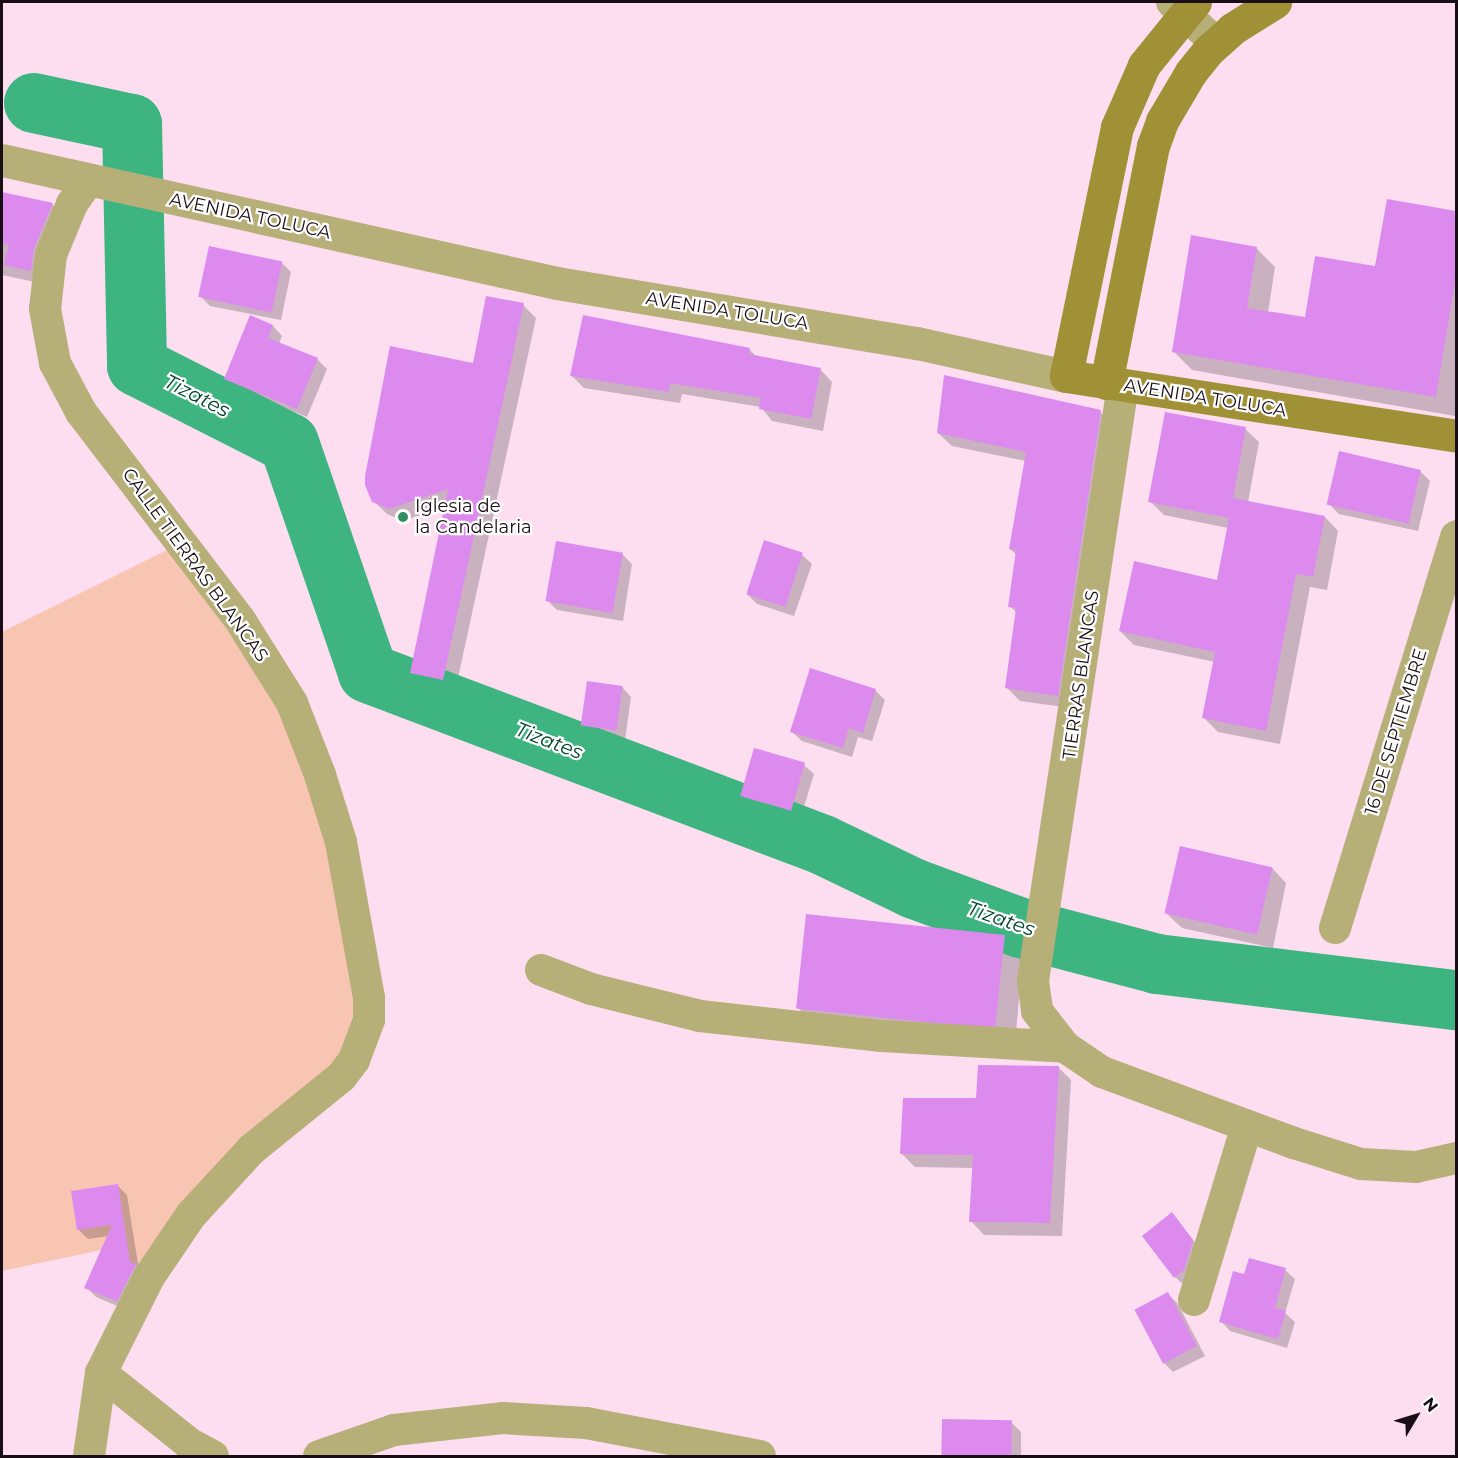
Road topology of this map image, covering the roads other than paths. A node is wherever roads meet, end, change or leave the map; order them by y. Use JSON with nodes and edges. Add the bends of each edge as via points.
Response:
{"nodes":[{"id":1,"x":1275,"y":2,"type":"edge"},
{"id":2,"x":1184,"y":5,"type":"edge"},
{"id":3,"x":1216,"y":44,"type":"junction"},
{"id":4,"x":2,"y":160,"type":"edge"},
{"id":5,"x":88,"y":181,"type":"junction"},
{"id":6,"x":1066,"y":376,"type":"junction"},
{"id":7,"x":1115,"y":384,"type":"junction"},
{"id":8,"x":1456,"y":436,"type":"edge"},
{"id":9,"x":1456,"y":536,"type":"edge"},
{"id":10,"x":1335,"y":928,"type":"dead end"},
{"id":11,"x":541,"y":970,"type":"dead end"},
{"id":12,"x":1065,"y":1047,"type":"junction"},
{"id":13,"x":1247,"y":1126,"type":"junction"},
{"id":14,"x":1456,"y":1158,"type":"edge"},
{"id":15,"x":1194,"y":1300,"type":"dead end"},
{"id":16,"x":101,"y":1373,"type":"junction"},
{"id":17,"x":89,"y":1456,"type":"edge"},
{"id":18,"x":213,"y":1456,"type":"edge"},
{"id":19,"x":319,"y":1456,"type":"edge"},
{"id":20,"x":760,"y":1456,"type":"edge"}],
"edges":[{"from":1,"to":3,"type":"main road"},
{"from":2,"to":3,"type":"street"},
{"from":2,"to":6,"type":"main road","via":[[1144,65],[1117,127]]},
{"from":3,"to":7,"type":"main road","via":[[1175,95],[1153,146]]},
{"from":4,"to":5,"type":"street","name":"AVENIDA TOLUCA"},
{"from":5,"to":6,"type":"street","name":"AVENIDA TOLUCA","via":[[557,283],[917,343]]},
{"from":5,"to":16,"type":"street","name":"CALLE TIERRAS BLANCAS","via":[[60,229],[46,281],[48,337],[55,363],[81,412],[222,596],[292,703],[341,842],[369,998],[369,1020],[354,1060],[341,1077],[251,1150],[191,1215],[149,1276]]},
{"from":6,"to":7,"type":"main road","name":"AVENIDA TOLUCA"},
{"from":7,"to":8,"type":"main road","name":"AVENIDA TOLUCA"},
{"from":7,"to":12,"type":"street","name":"TIERRAS BLANCAS","via":[[1034,996],[1037,1011]]},
{"from":9,"to":10,"type":"street","name":"16 DE SEPTIEMBRE"},
{"from":11,"to":12,"type":"street","via":[[591,989],[700,1016],[882,1036]]},
{"from":12,"to":13,"type":"street","via":[[1102,1072]]},
{"from":13,"to":14,"type":"street","via":[[1361,1164],[1416,1167]]},
{"from":13,"to":15,"type":"street"},
{"from":16,"to":17,"type":"street","name":"CALLE TIERRAS BLANCAS"},
{"from":16,"to":18,"type":"street","via":[[190,1444]]},
{"from":19,"to":20,"type":"street","via":[[394,1430],[502,1418],[586,1423]]}]}
